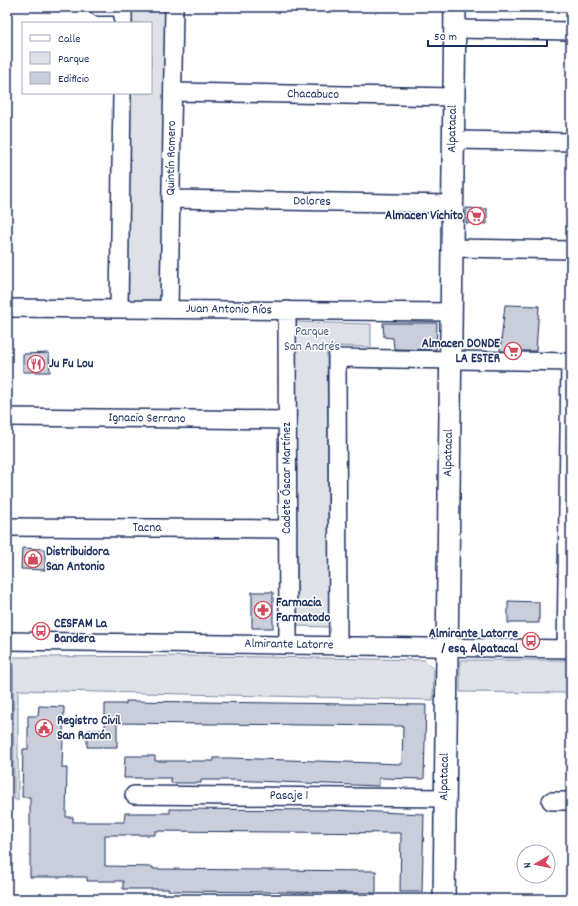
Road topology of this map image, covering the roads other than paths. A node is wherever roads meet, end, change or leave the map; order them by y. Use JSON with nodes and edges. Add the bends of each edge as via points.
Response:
{"nodes":[{"id":1,"x":98,"y":7,"type":"edge"},
{"id":2,"x":123,"y":7,"type":"edge"},
{"id":3,"x":174,"y":7,"type":"edge"},
{"id":4,"x":455,"y":7,"type":"edge"},
{"id":5,"x":123,"y":22,"type":"edge"},
{"id":6,"x":454,"y":29,"type":"junction"},
{"id":7,"x":571,"y":31,"type":"edge"},
{"id":8,"x":173,"y":92,"type":"junction"},
{"id":9,"x":122,"y":94,"type":"edge"},
{"id":10,"x":454,"y":97,"type":"junction"},
{"id":11,"x":453,"y":140,"type":"junction"},
{"id":12,"x":571,"y":142,"type":"edge"},
{"id":13,"x":171,"y":199,"type":"junction"},
{"id":14,"x":452,"y":204,"type":"junction"},
{"id":15,"x":452,"y":248,"type":"junction"},
{"id":16,"x":571,"y":250,"type":"edge"},
{"id":17,"x":7,"y":308,"type":"edge"},
{"id":18,"x":119,"y":309,"type":"junction"},
{"id":19,"x":169,"y":309,"type":"junction"},
{"id":20,"x":287,"y":310,"type":"junction"},
{"id":21,"x":451,"y":312,"type":"junction"},
{"id":22,"x":450,"y":360,"type":"junction"},
{"id":23,"x":570,"y":362,"type":"edge"},
{"id":24,"x":7,"y":417,"type":"edge"},
{"id":25,"x":287,"y":420,"type":"junction"},
{"id":26,"x":7,"y":527,"type":"edge"},
{"id":27,"x":288,"y":529,"type":"junction"},
{"id":28,"x":7,"y":641,"type":"edge"},
{"id":29,"x":288,"y":645,"type":"junction"},
{"id":30,"x":338,"y":646,"type":"junction"},
{"id":31,"x":447,"y":647,"type":"junction"},
{"id":32,"x":569,"y":649,"type":"edge"},
{"id":33,"x":134,"y":795,"type":"dead end"},
{"id":34,"x":445,"y":798,"type":"junction"},
{"id":35,"x":551,"y":801,"type":"dead end"},
{"id":36,"x":571,"y":801,"type":"edge"},
{"id":37,"x":444,"y":899,"type":"edge"}],
"edges":[{"from":1,"to":2,"type":"street"},
{"from":2,"to":5,"type":"street"},
{"from":3,"to":8,"type":"street","name":"Quintín Romero"},
{"from":4,"to":6,"type":"main road","name":"Alpatacal"},
{"from":6,"to":7,"type":"street"},
{"from":6,"to":10,"type":"main road","name":"Alpatacal"},
{"from":8,"to":10,"type":"street","name":"Chacabuco"},
{"from":8,"to":13,"type":"street","name":"Quintín Romero"},
{"from":9,"to":18,"type":"street"},
{"from":10,"to":11,"type":"main road","name":"Alpatacal"},
{"from":11,"to":12,"type":"street"},
{"from":11,"to":14,"type":"main road","name":"Alpatacal"},
{"from":13,"to":14,"type":"street","name":"Dolores"},
{"from":13,"to":19,"type":"street","name":"Quintín Romero"},
{"from":14,"to":15,"type":"main road","name":"Alpatacal"},
{"from":15,"to":16,"type":"street"},
{"from":15,"to":21,"type":"main road","name":"Alpatacal"},
{"from":17,"to":18,"type":"street","name":"Juan Antonio Ríos"},
{"from":18,"to":19,"type":"street","name":"Juan Antonio Ríos"},
{"from":19,"to":20,"type":"street","name":"Juan Antonio Ríos"},
{"from":20,"to":21,"type":"street","name":"Juan Antonio Ríos"},
{"from":20,"to":25,"type":"street","name":"Cadete Óscar Martínez"},
{"from":21,"to":22,"type":"main road","name":"Alpatacal"},
{"from":22,"to":23,"type":"street"},
{"from":22,"to":30,"type":"street","via":[[337,358]]},
{"from":22,"to":31,"type":"main road","name":"Alpatacal"},
{"from":23,"to":32,"type":"street"},
{"from":24,"to":25,"type":"street","name":"Ignacio Serrano"},
{"from":25,"to":27,"type":"street","name":"Cadete Óscar Martínez"},
{"from":26,"to":27,"type":"street","name":"Tacna"},
{"from":27,"to":29,"type":"street","name":"Cadete Óscar Martínez"},
{"from":28,"to":29,"type":"street","name":"Almirante Latorre"},
{"from":29,"to":30,"type":"street","name":"Almirante Latorre"},
{"from":30,"to":31,"type":"street","name":"Almirante Latorre"},
{"from":31,"to":32,"type":"street","name":"Almirante Latorre"},
{"from":31,"to":34,"type":"main road","name":"Alpatacal"},
{"from":33,"to":34,"type":"street","name":"Pasaje 1"},
{"from":34,"to":37,"type":"main road","name":"Alpatacal"},
{"from":35,"to":36,"type":"street"}]}
